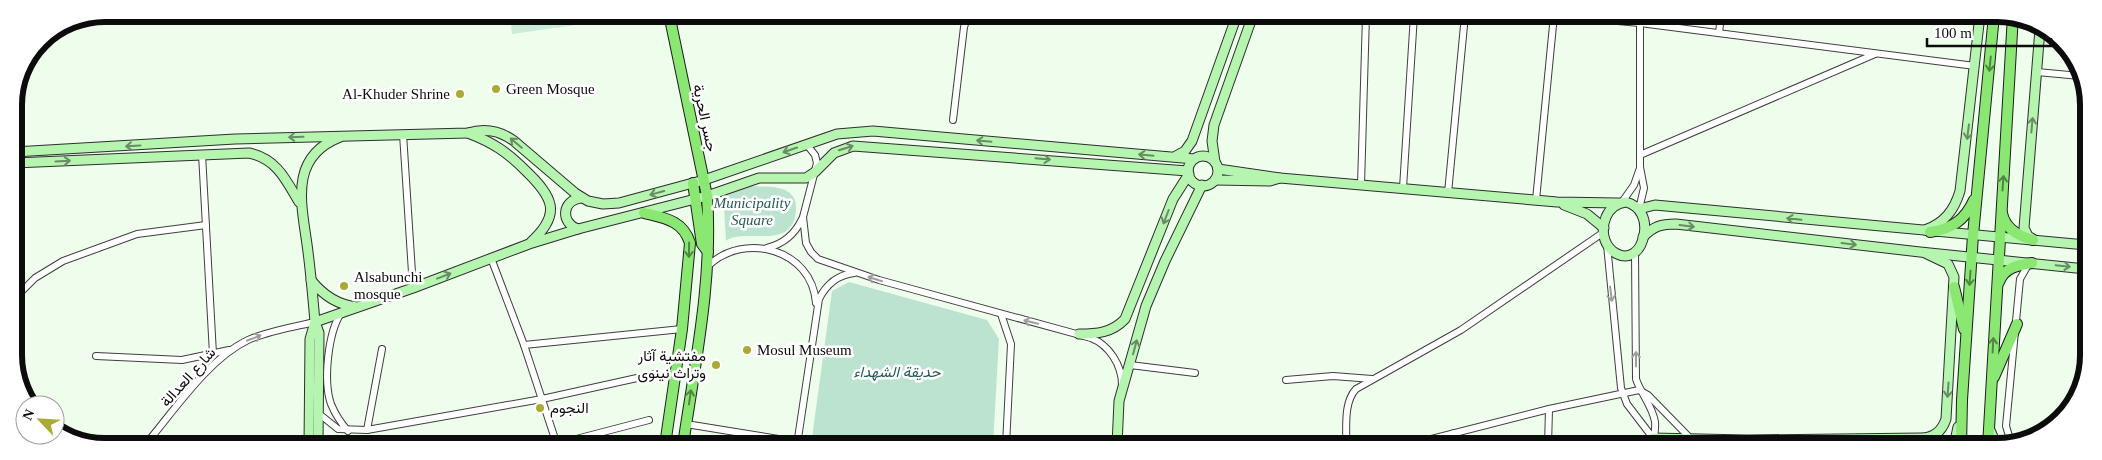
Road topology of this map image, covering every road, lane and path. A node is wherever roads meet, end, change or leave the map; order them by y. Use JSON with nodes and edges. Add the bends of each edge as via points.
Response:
{"nodes":[{"id":1,"x":670,"y":22,"type":"edge"},
{"id":2,"x":966,"y":22,"type":"edge"},
{"id":3,"x":1235,"y":22,"type":"edge"},
{"id":4,"x":1250,"y":22,"type":"edge"},
{"id":5,"x":1366,"y":22,"type":"edge"},
{"id":6,"x":1414,"y":22,"type":"edge"},
{"id":7,"x":1464,"y":22,"type":"edge"},
{"id":8,"x":1552,"y":22,"type":"edge"},
{"id":9,"x":1629,"y":22,"type":"edge"},
{"id":10,"x":1720,"y":22,"type":"edge"},
{"id":11,"x":1979,"y":22,"type":"edge"},
{"id":12,"x":1993,"y":22,"type":"edge"},
{"id":13,"x":1640,"y":23,"type":"junction"},
{"id":14,"x":2013,"y":24,"type":"edge"},
{"id":15,"x":1719,"y":33,"type":"junction"},
{"id":16,"x":2040,"y":35,"type":"edge"},
{"id":17,"x":1877,"y":53,"type":"junction"},
{"id":18,"x":1975,"y":66,"type":"junction"},
{"id":19,"x":2037,"y":72,"type":"junction"},
{"id":20,"x":2074,"y":75,"type":"edge"},
{"id":21,"x":1216,"y":76,"type":"junction"},
{"id":22,"x":1229,"y":80,"type":"junction"},
{"id":23,"x":953,"y":120,"type":"dead end"},
{"id":24,"x":468,"y":133,"type":"junction"},
{"id":25,"x":403,"y":134,"type":"junction"},
{"id":26,"x":344,"y":136,"type":"junction"},
{"id":27,"x":235,"y":139,"type":"junction"},
{"id":28,"x":807,"y":144,"type":"junction"},
{"id":29,"x":23,"y":151,"type":"edge"},
{"id":30,"x":236,"y":152,"type":"junction"},
{"id":31,"x":202,"y":154,"type":"junction"},
{"id":32,"x":1640,"y":155,"type":"junction"},
{"id":33,"x":1171,"y":157,"type":"junction"},
{"id":34,"x":1194,"y":159,"type":"junction"},
{"id":35,"x":23,"y":163,"type":"edge"},
{"id":36,"x":1217,"y":165,"type":"junction"},
{"id":37,"x":1640,"y":167,"type":"junction"},
{"id":38,"x":814,"y":172,"type":"junction"},
{"id":39,"x":1188,"y":172,"type":"junction"},
{"id":40,"x":1280,"y":178,"type":"junction"},
{"id":41,"x":704,"y":180,"type":"junction"},
{"id":42,"x":1215,"y":180,"type":"junction"},
{"id":43,"x":693,"y":183,"type":"junction"},
{"id":44,"x":1361,"y":185,"type":"junction"},
{"id":45,"x":1978,"y":185,"type":"junction"},
{"id":46,"x":1202,"y":186,"type":"junction"},
{"id":47,"x":1403,"y":188,"type":"junction"},
{"id":48,"x":1448,"y":193,"type":"junction"},
{"id":49,"x":707,"y":196,"type":"junction"},
{"id":50,"x":581,"y":198,"type":"junction"},
{"id":51,"x":695,"y":199,"type":"junction"},
{"id":52,"x":1536,"y":200,"type":"junction"},
{"id":53,"x":1557,"y":202,"type":"junction"},
{"id":54,"x":1620,"y":202,"type":"junction"},
{"id":55,"x":301,"y":205,"type":"junction"},
{"id":56,"x":2001,"y":207,"type":"junction"},
{"id":57,"x":1639,"y":209,"type":"junction"},
{"id":58,"x":644,"y":213,"type":"junction"},
{"id":59,"x":803,"y":217,"type":"junction"},
{"id":60,"x":206,"y":225,"type":"junction"},
{"id":61,"x":578,"y":229,"type":"junction"},
{"id":62,"x":1604,"y":230,"type":"junction"},
{"id":63,"x":1916,"y":231,"type":"junction"},
{"id":64,"x":1930,"y":232,"type":"junction"},
{"id":65,"x":1973,"y":235,"type":"junction"},
{"id":66,"x":1644,"y":237,"type":"junction"},
{"id":67,"x":2000,"y":237,"type":"junction"},
{"id":68,"x":2033,"y":240,"type":"junction"},
{"id":69,"x":529,"y":244,"type":"junction"},
{"id":70,"x":2080,"y":244,"type":"edge"},
{"id":71,"x":1607,"y":245,"type":"junction"},
{"id":72,"x":763,"y":249,"type":"junction"},
{"id":73,"x":1635,"y":252,"type":"junction"},
{"id":74,"x":708,"y":253,"type":"junction"},
{"id":75,"x":1925,"y":253,"type":"junction"},
{"id":76,"x":1972,"y":257,"type":"junction"},
{"id":77,"x":491,"y":258,"type":"junction"},
{"id":78,"x":1998,"y":260,"type":"junction"},
{"id":79,"x":2032,"y":263,"type":"junction"},
{"id":80,"x":708,"y":266,"type":"junction"},
{"id":81,"x":2080,"y":268,"type":"edge"},
{"id":82,"x":857,"y":273,"type":"junction"},
{"id":83,"x":311,"y":280,"type":"junction"},
{"id":84,"x":1954,"y":287,"type":"junction"},
{"id":85,"x":413,"y":288,"type":"junction"},
{"id":86,"x":22,"y":291,"type":"edge"},
{"id":87,"x":1996,"y":298,"type":"junction"},
{"id":88,"x":359,"y":307,"type":"junction"},
{"id":89,"x":817,"y":307,"type":"junction"},
{"id":90,"x":341,"y":313,"type":"junction"},
{"id":91,"x":1001,"y":314,"type":"junction"},
{"id":92,"x":315,"y":322,"type":"junction"},
{"id":93,"x":2017,"y":324,"type":"junction"},
{"id":94,"x":682,"y":329,"type":"junction"},
{"id":95,"x":1079,"y":334,"type":"junction"},
{"id":96,"x":1966,"y":344,"type":"junction"},
{"id":97,"x":524,"y":345,"type":"junction"},
{"id":98,"x":232,"y":349,"type":"junction"},
{"id":99,"x":382,"y":349,"type":"dead end"},
{"id":100,"x":213,"y":354,"type":"junction"},
{"id":101,"x":96,"y":356,"type":"dead end"},
{"id":102,"x":1130,"y":365,"type":"junction"},
{"id":103,"x":1195,"y":373,"type":"dead end"},
{"id":104,"x":655,"y":374,"type":"dead end"},
{"id":105,"x":1286,"y":380,"type":"dead end"},
{"id":106,"x":1373,"y":380,"type":"junction"},
{"id":107,"x":1639,"y":390,"type":"junction"},
{"id":108,"x":1121,"y":393,"type":"junction"},
{"id":109,"x":1622,"y":393,"type":"junction"},
{"id":110,"x":1990,"y":398,"type":"junction"},
{"id":111,"x":542,"y":399,"type":"junction"},
{"id":112,"x":1549,"y":409,"type":"junction"},
{"id":113,"x":1961,"y":410,"type":"junction"},
{"id":114,"x":318,"y":413,"type":"junction"},
{"id":115,"x":649,"y":420,"type":"dead end"},
{"id":116,"x":1989,"y":423,"type":"junction"},
{"id":117,"x":686,"y":424,"type":"junction"},
{"id":118,"x":367,"y":430,"type":"junction"},
{"id":119,"x":348,"y":431,"type":"junction"},
{"id":120,"x":1454,"y":433,"type":"junction"},
{"id":121,"x":2010,"y":436,"type":"edge"},
{"id":122,"x":1118,"y":437,"type":"edge"},
{"id":123,"x":1346,"y":437,"type":"edge"},
{"id":124,"x":1437,"y":437,"type":"edge"},
{"id":125,"x":1454,"y":437,"type":"edge"},
{"id":126,"x":1548,"y":437,"type":"edge"},
{"id":127,"x":1650,"y":437,"type":"edge"},
{"id":128,"x":1654,"y":437,"type":"edge"},
{"id":129,"x":1690,"y":437,"type":"edge"},
{"id":130,"x":1929,"y":437,"type":"edge"},
{"id":131,"x":1956,"y":437,"type":"edge"},
{"id":132,"x":1961,"y":437,"type":"edge"},
{"id":133,"x":1988,"y":437,"type":"edge"},
{"id":134,"x":1992,"y":437,"type":"edge"},
{"id":135,"x":151,"y":438,"type":"edge"},
{"id":136,"x":309,"y":438,"type":"edge"},
{"id":137,"x":318,"y":438,"type":"edge"},
{"id":138,"x":555,"y":438,"type":"edge"},
{"id":139,"x":581,"y":438,"type":"edge"},
{"id":140,"x":666,"y":438,"type":"edge"},
{"id":141,"x":683,"y":438,"type":"edge"},
{"id":142,"x":762,"y":438,"type":"edge"},
{"id":143,"x":798,"y":438,"type":"edge"},
{"id":144,"x":1006,"y":438,"type":"edge"}],
"edges":[{"from":1,"to":41,"type":"main road","name":"جسر الحرية"},
{"from":2,"to":23,"type":"street"},
{"from":3,"to":21,"type":"main road"},
{"from":4,"to":22,"type":"main road"},
{"from":5,"to":44,"type":"street"},
{"from":6,"to":47,"type":"street"},
{"from":7,"to":48,"type":"street"},
{"from":8,"to":52,"type":"street"},
{"from":9,"to":13,"type":"street"},
{"from":10,"to":15,"type":"street"},
{"from":11,"to":18,"type":"main road"},
{"from":12,"to":45,"type":"main road","one_way":true},
{"from":13,"to":15,"type":"street"},
{"from":13,"to":32,"type":"street"},
{"from":56,"to":14,"type":"main road","one_way":true},
{"from":15,"to":17,"type":"street"},
{"from":16,"to":19,"type":"main road"},
{"from":17,"to":18,"type":"street"},
{"from":17,"to":32,"type":"street"},
{"from":18,"to":63,"type":"main road","one_way":true,"via":[[1958,198],[1943,221]]},
{"from":19,"to":20,"type":"street"},
{"from":68,"to":19,"type":"main road","one_way":true,"via":[[2024,228]]},
{"from":21,"to":22,"type":"main road"},
{"from":21,"to":33,"type":"main road","via":[[1190,146],[1180,155]]},
{"from":22,"to":36,"type":"main road","via":[[1213,131]]},
{"from":24,"to":25,"type":"main road"},
{"from":50,"to":24,"type":"main road","one_way":true,"via":[[507,136],[492,130]]},
{"from":24,"to":69,"type":"main road","via":[[501,148],[547,193],[551,207],[548,222]]},
{"from":25,"to":26,"type":"main road"},
{"from":25,"to":85,"type":"street"},
{"from":26,"to":27,"type":"main road","one_way":true},
{"from":26,"to":55,"type":"main road","via":[[324,145],[309,162],[301,182]]},
{"from":27,"to":29,"type":"main road","one_way":true},
{"from":27,"to":30,"type":"main road"},
{"from":33,"to":28,"type":"main road","one_way":true,"via":[[865,131],[837,134]]},
{"from":28,"to":38,"type":"street","via":[[815,154]]},
{"from":28,"to":41,"type":"main road","one_way":true},
{"from":30,"to":31,"type":"main road"},
{"from":30,"to":55,"type":"main road","via":[[257,154],[271,162],[282,173]]},
{"from":35,"to":31,"type":"main road","one_way":true},
{"from":31,"to":60,"type":"street"},
{"from":32,"to":37,"type":"street"},
{"from":33,"to":34,"type":"main road"},
{"from":34,"to":36,"type":"main road","via":[[1205,156]]},
{"from":34,"to":39,"type":"main road"},
{"from":36,"to":40,"type":"main road"},
{"from":36,"to":42,"type":"main road"},
{"from":37,"to":54,"type":"street","via":[[1634,185]]},
{"from":37,"to":57,"type":"street","via":[[1644,188]]},
{"from":38,"to":39,"type":"main road","one_way":true,"via":[[834,153],[859,145]]},
{"from":38,"to":49,"type":"main road","via":[[801,179],[759,178]]},
{"from":38,"to":59,"type":"street"},
{"from":39,"to":46,"type":"main road","via":[[1192,181]]},
{"from":39,"to":95,"type":"main road","one_way":true,"via":[[1173,199],[1125,320],[1110,331]]},
{"from":40,"to":42,"type":"main road","via":[[1270,181]]},
{"from":40,"to":44,"type":"main road"},
{"from":41,"to":43,"type":"main road"},
{"from":41,"to":49,"type":"main road","name":"جسر الحرية"},
{"from":42,"to":46,"type":"main road"},
{"from":43,"to":50,"type":"main road","one_way":true,"via":[[611,204]]},
{"from":43,"to":51,"type":"main road"},
{"from":44,"to":47,"type":"main road"},
{"from":45,"to":64,"type":"main road","via":[[1963,219],[1947,228]]},
{"from":45,"to":65,"type":"main road"},
{"from":102,"to":46,"type":"main road","one_way":true,"via":[[1152,290]]},
{"from":47,"to":48,"type":"main road"},
{"from":48,"to":52,"type":"main road"},
{"from":49,"to":51,"type":"main road"},
{"from":49,"to":74,"type":"main road","name":"جسر الحرية"},
{"from":50,"to":61,"type":"main road","via":[[572,201],[566,209],[566,220]]},
{"from":51,"to":58,"type":"main road"},
{"from":51,"to":74,"type":"main road","via":[[702,244]]},
{"from":52,"to":53,"type":"main road"},
{"from":53,"to":54,"type":"main road"},
{"from":53,"to":62,"type":"main road","via":[[1587,214]]},
{"from":54,"to":57,"type":"main road","via":[[1633,204]]},
{"from":54,"to":62,"type":"main road","via":[[1608,213]]},
{"from":55,"to":83,"type":"main road"},
{"from":56,"to":67,"type":"main road"},
{"from":56,"to":68,"type":"main road","via":[[2009,228]]},
{"from":63,"to":57,"type":"main road","one_way":true,"via":[[1655,205]]},
{"from":57,"to":66,"type":"main road","via":[[1644,220]]},
{"from":58,"to":61,"type":"main road"},
{"from":58,"to":94,"type":"main road","one_way":true,"via":[[673,220],[688,237],[690,248]]},
{"from":59,"to":72,"type":"street","via":[[788,238]]},
{"from":59,"to":82,"type":"street","via":[[806,244],[814,256]]},
{"from":60,"to":86,"type":"street","via":[[137,234],[63,261],[35,278]]},
{"from":60,"to":100,"type":"street"},
{"from":61,"to":69,"type":"main road"},
{"from":62,"to":71,"type":"main road"},
{"from":62,"to":106,"type":"street","via":[[1461,330]]},
{"from":63,"to":64,"type":"main road"},
{"from":64,"to":65,"type":"main road"},
{"from":65,"to":67,"type":"main road"},
{"from":65,"to":76,"type":"main road"},
{"from":66,"to":73,"type":"main road"},
{"from":66,"to":75,"type":"main road","one_way":true,"via":[[1662,224],[1676,224]]},
{"from":67,"to":68,"type":"main road"},
{"from":67,"to":78,"type":"main road"},
{"from":68,"to":70,"type":"main road"},
{"from":69,"to":77,"type":"main road"},
{"from":71,"to":73,"type":"main road","via":[[1620,256]]},
{"from":71,"to":109,"type":"street","one_way":true},
{"from":72,"to":80,"type":"street","via":[[729,251]]},
{"from":72,"to":89,"type":"street","via":[[784,254],[802,267],[813,286]]},
{"from":107,"to":73,"type":"street","one_way":true,"via":[[1636,379]]},
{"from":74,"to":80,"type":"main road","name":"جسر الحرية"},
{"from":75,"to":76,"type":"main road"},
{"from":75,"to":84,"type":"main road","via":[[1951,267]]},
{"from":76,"to":78,"type":"main road"},
{"from":76,"to":96,"type":"main road","one_way":true},
{"from":85,"to":77,"type":"main road","one_way":true},
{"from":77,"to":97,"type":"street"},
{"from":78,"to":79,"type":"main road"},
{"from":78,"to":87,"type":"main road"},
{"from":79,"to":81,"type":"main road","one_way":true},
{"from":79,"to":87,"type":"main road","via":[[2006,271],[1998,283]]},
{"from":79,"to":93,"type":"street","via":[[2025,268],[2020,279]]},
{"from":117,"to":80,"type":"main road","name":"جسر الحرية","one_way":true},
{"from":82,"to":89,"type":"street","via":[[841,276],[828,285]]},
{"from":91,"to":82,"type":"street","one_way":true},
{"from":83,"to":88,"type":"main road","via":[[332,299]]},
{"from":83,"to":92,"type":"main road"},
{"from":84,"to":96,"type":"main road"},
{"from":84,"to":130,"type":"main road","one_way":true,"via":[[1946,414],[1942,428]]},
{"from":85,"to":88,"type":"main road"},
{"from":110,"to":87,"type":"main road","one_way":true},
{"from":88,"to":90,"type":"main road"},
{"from":89,"to":143,"type":"street"},
{"from":90,"to":92,"type":"main road"},
{"from":90,"to":119,"type":"street","via":[[331,335],[328,390],[334,412]]},
{"from":95,"to":91,"type":"street","one_way":true},
{"from":91,"to":144,"type":"street","via":[[1011,344]]},
{"from":98,"to":92,"type":"street","name":"شارع العدالة","one_way":true,"via":[[258,336]]},
{"from":92,"to":114,"type":"main road","via":[[320,337]]},
{"from":92,"to":136,"type":"main road","via":[[310,339]]},
{"from":93,"to":110,"type":"main road","via":[[1996,372]]},
{"from":93,"to":121,"type":"street","via":[[2006,430]]},
{"from":94,"to":97,"type":"street"},
{"from":94,"to":140,"type":"main road"},
{"from":95,"to":108,"type":"street","via":[[1100,342],[1112,354],[1121,375]]},
{"from":96,"to":113,"type":"main road"},
{"from":97,"to":111,"type":"street"},
{"from":98,"to":100,"type":"street"},
{"from":98,"to":135,"type":"street","name":"شارع العدالة","via":[[209,369]]},
{"from":99,"to":118,"type":"street"},
{"from":100,"to":101,"type":"street","via":[[168,361]]},
{"from":102,"to":103,"type":"street"},
{"from":102,"to":108,"type":"main road"},
{"from":104,"to":111,"type":"street"},
{"from":105,"to":106,"type":"street","via":[[1333,376]]},
{"from":106,"to":123,"type":"street","via":[[1351,395]]},
{"from":107,"to":109,"type":"street"},
{"from":107,"to":128,"type":"street","via":[[1653,415]]},
{"from":107,"to":129,"type":"street"},
{"from":108,"to":122,"type":"main road"},
{"from":109,"to":112,"type":"street"},
{"from":109,"to":127,"type":"street"},
{"from":110,"to":116,"type":"main road"},
{"from":111,"to":118,"type":"street"},
{"from":111,"to":138,"type":"street"},
{"from":112,"to":120,"type":"street"},
{"from":112,"to":126,"type":"street"},
{"from":113,"to":131,"type":"main road"},
{"from":113,"to":132,"type":"main road"},
{"from":114,"to":119,"type":"street","via":[[334,427]]},
{"from":114,"to":137,"type":"main road"},
{"from":115,"to":139,"type":"street"},
{"from":116,"to":133,"type":"main road"},
{"from":116,"to":134,"type":"main road"},
{"from":117,"to":141,"type":"main road","name":"جسر الحرية"},
{"from":117,"to":142,"type":"street"},
{"from":118,"to":119,"type":"street"},
{"from":120,"to":124,"type":"street"},
{"from":120,"to":125,"type":"street"}]}
